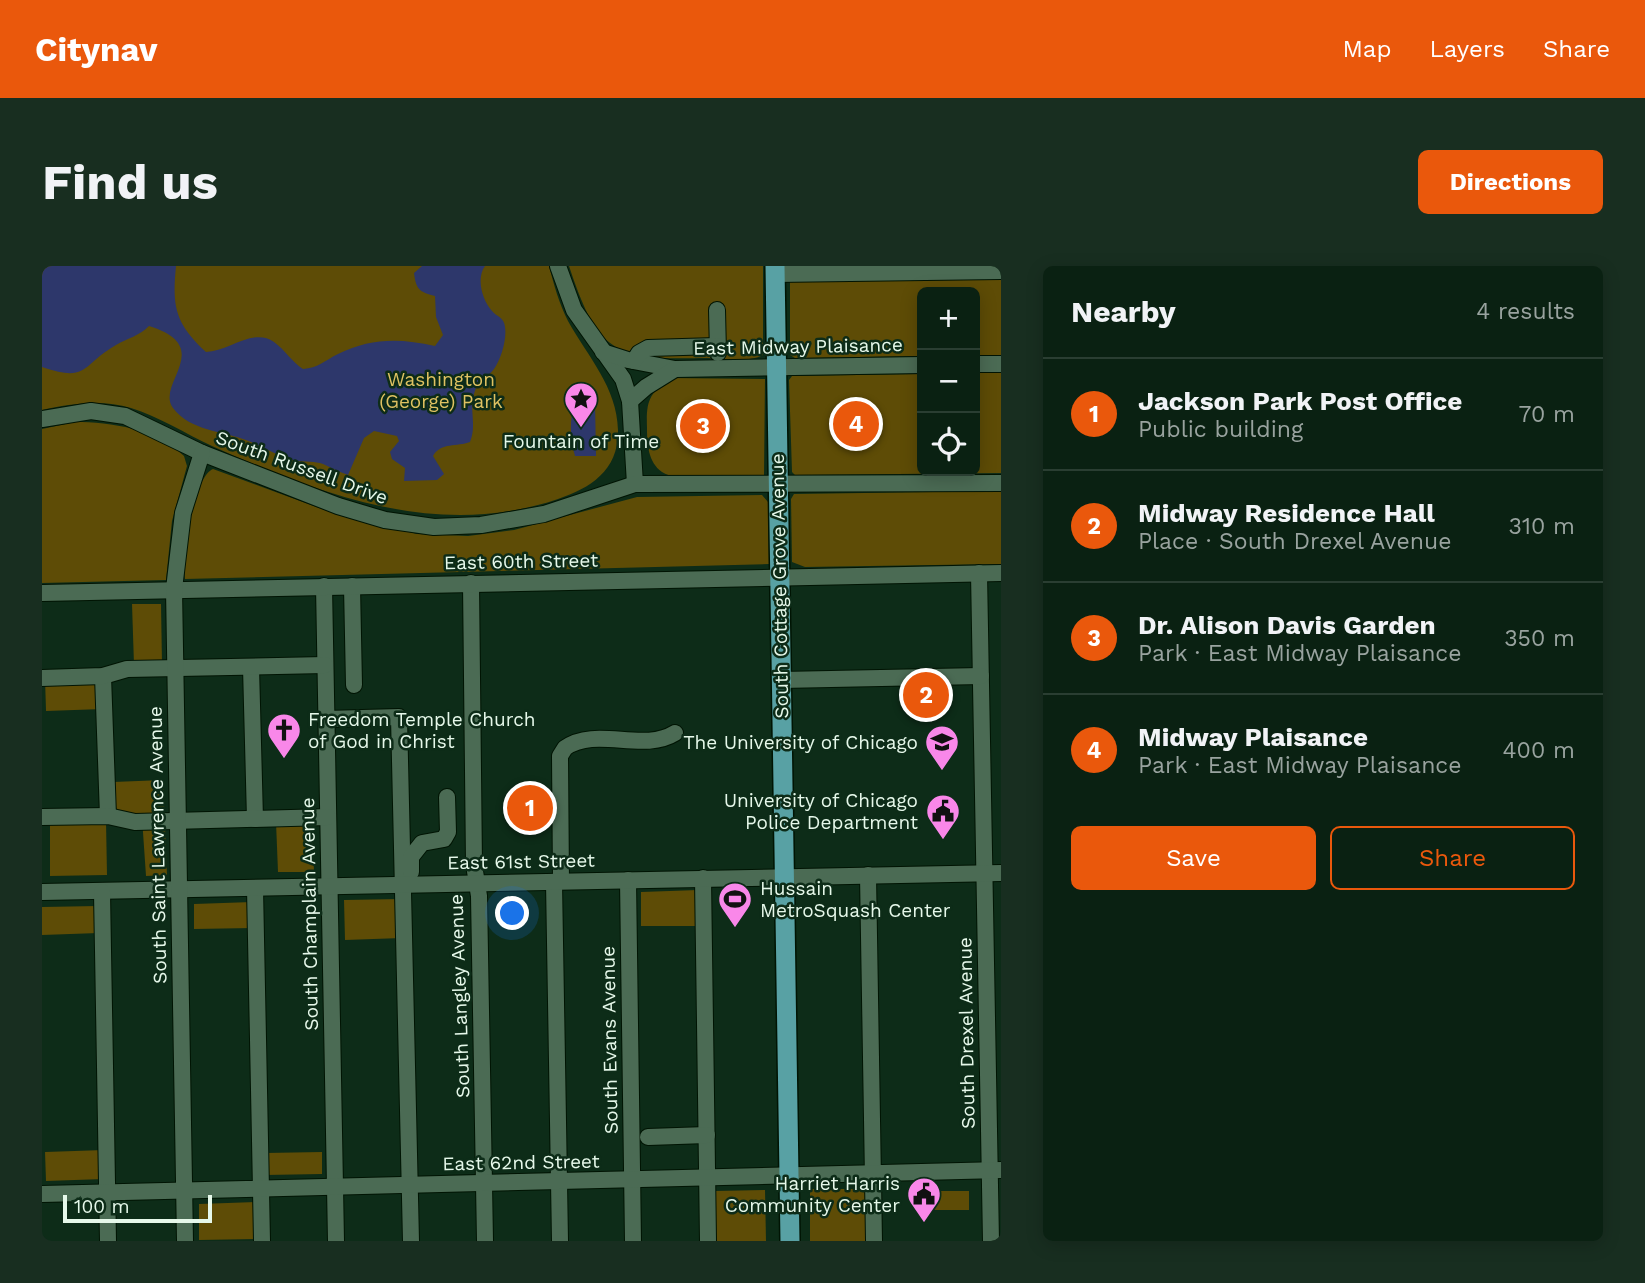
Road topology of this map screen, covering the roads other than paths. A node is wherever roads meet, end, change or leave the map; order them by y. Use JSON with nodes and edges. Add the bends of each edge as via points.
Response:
{"nodes":[{"id":1,"x":558,"y":266,"type":"edge"},
{"id":2,"x":919,"y":269,"type":"edge"},
{"id":3,"x":775,"y":270,"type":"edge"},
{"id":4,"x":1001,"y":271,"type":"edge"},
{"id":5,"x":717,"y":310,"type":"dead end"},
{"id":6,"x":717,"y":346,"type":"junction"},
{"id":7,"x":603,"y":352,"type":"junction"},
{"id":8,"x":634,"y":362,"type":"junction"},
{"id":9,"x":980,"y":364,"type":"edge"},
{"id":10,"x":1001,"y":364,"type":"edge"},
{"id":11,"x":917,"y":365,"type":"edge"},
{"id":12,"x":718,"y":368,"type":"junction"},
{"id":13,"x":777,"y":368,"type":"junction"},
{"id":14,"x":675,"y":369,"type":"junction"},
{"id":15,"x":630,"y":401,"type":"junction"},
{"id":16,"x":42,"y":419,"type":"edge"},
{"id":17,"x":202,"y":453,"type":"junction"},
{"id":18,"x":1001,"y":483,"type":"edge"},
{"id":19,"x":635,"y":484,"type":"junction"},
{"id":20,"x":778,"y":485,"type":"junction"},
{"id":21,"x":979,"y":573,"type":"junction"},
{"id":22,"x":1001,"y":573,"type":"edge"},
{"id":23,"x":779,"y":576,"type":"junction"},
{"id":24,"x":471,"y":583,"type":"junction"},
{"id":25,"x":324,"y":586,"type":"junction"},
{"id":26,"x":352,"y":586,"type":"junction"},
{"id":27,"x":174,"y":589,"type":"junction"},
{"id":28,"x":42,"y":593,"type":"edge"},
{"id":29,"x":326,"y":665,"type":"junction"},
{"id":30,"x":251,"y":667,"type":"junction"},
{"id":31,"x":175,"y":668,"type":"junction"},
{"id":32,"x":103,"y":676,"type":"junction"},
{"id":33,"x":981,"y":676,"type":"junction"},
{"id":34,"x":42,"y":678,"type":"edge"},
{"id":35,"x":780,"y":680,"type":"junction"},
{"id":36,"x":354,"y":685,"type":"dead end"},
{"id":37,"x":326,"y":719,"type":"junction"},
{"id":38,"x":675,"y":733,"type":"dead end"},
{"id":39,"x":447,"y":797,"type":"dead end"},
{"id":40,"x":108,"y":816,"type":"junction"},
{"id":41,"x":42,"y":817,"type":"edge"},
{"id":42,"x":328,"y":817,"type":"junction"},
{"id":43,"x":255,"y":819,"type":"junction"},
{"id":44,"x":178,"y":821,"type":"junction"},
{"id":45,"x":993,"y":873,"type":"edge"},
{"id":46,"x":868,"y":875,"type":"junction"},
{"id":47,"x":784,"y":876,"type":"junction"},
{"id":48,"x":703,"y":878,"type":"junction"},
{"id":49,"x":628,"y":880,"type":"junction"},
{"id":50,"x":557,"y":881,"type":"junction"},
{"id":51,"x":477,"y":883,"type":"junction"},
{"id":52,"x":408,"y":885,"type":"junction"},
{"id":53,"x":329,"y":887,"type":"junction"},
{"id":54,"x":255,"y":888,"type":"junction"},
{"id":55,"x":179,"y":890,"type":"junction"},
{"id":56,"x":42,"y":892,"type":"edge"},
{"id":57,"x":102,"y":892,"type":"junction"},
{"id":58,"x":707,"y":1135,"type":"junction"},
{"id":59,"x":648,"y":1137,"type":"dead end"},
{"id":60,"x":995,"y":1170,"type":"edge"},
{"id":61,"x":873,"y":1174,"type":"junction"},
{"id":62,"x":789,"y":1177,"type":"junction"},
{"id":63,"x":707,"y":1178,"type":"junction"},
{"id":64,"x":632,"y":1180,"type":"junction"},
{"id":65,"x":559,"y":1182,"type":"junction"},
{"id":66,"x":484,"y":1184,"type":"junction"},
{"id":67,"x":410,"y":1186,"type":"junction"},
{"id":68,"x":335,"y":1187,"type":"junction"},
{"id":69,"x":261,"y":1189,"type":"junction"},
{"id":70,"x":184,"y":1191,"type":"junction"},
{"id":71,"x":107,"y":1193,"type":"junction"},
{"id":72,"x":42,"y":1194,"type":"edge"},
{"id":73,"x":108,"y":1241,"type":"edge"},
{"id":74,"x":185,"y":1241,"type":"edge"},
{"id":75,"x":262,"y":1241,"type":"edge"},
{"id":76,"x":336,"y":1241,"type":"edge"},
{"id":77,"x":411,"y":1241,"type":"edge"},
{"id":78,"x":485,"y":1241,"type":"edge"},
{"id":79,"x":560,"y":1241,"type":"edge"},
{"id":80,"x":633,"y":1241,"type":"edge"},
{"id":81,"x":708,"y":1241,"type":"edge"},
{"id":82,"x":790,"y":1241,"type":"edge"},
{"id":83,"x":874,"y":1241,"type":"edge"},
{"id":84,"x":991,"y":1241,"type":"edge"}],
"edges":[{"from":1,"to":7,"type":"street","via":[[575,310]]},
{"from":2,"to":3,"type":"street"},
{"from":2,"to":4,"type":"street"},
{"from":3,"to":13,"type":"main road","name":"South Cottage Grove Avenue"},
{"from":5,"to":6,"type":"street"},
{"from":6,"to":8,"type":"street","via":[[648,348]]},
{"from":6,"to":12,"type":"street"},
{"from":7,"to":8,"type":"street","name":"East Midway Plaisance"},
{"from":7,"to":15,"type":"street","via":[[622,379]]},
{"from":8,"to":14,"type":"street","name":"East Midway Plaisance"},
{"from":9,"to":10,"type":"street"},
{"from":11,"to":13,"type":"street","name":"East Midway Plaisance"},
{"from":12,"to":13,"type":"street","name":"East Midway Plaisance"},
{"from":12,"to":14,"type":"street","name":"East Midway Plaisance"},
{"from":13,"to":20,"type":"main road","name":"South Cottage Grove Avenue"},
{"from":14,"to":15,"type":"street","name":"East Midway Plaisance"},
{"from":15,"to":19,"type":"street"},
{"from":16,"to":17,"type":"street","name":"South Russell Drive","via":[[91,411],[125,416]]},
{"from":17,"to":19,"type":"street","name":"South Russell Drive","via":[[362,514],[434,527],[481,525],[544,514]]},
{"from":17,"to":27,"type":"street","name":"South Saint Lawrence Avenue","via":[[183,513]]},
{"from":18,"to":20,"type":"street"},
{"from":19,"to":20,"type":"street"},
{"from":20,"to":23,"type":"main road","name":"South Cottage Grove Avenue"},
{"from":21,"to":22,"type":"street","name":"East 60th Street"},
{"from":21,"to":23,"type":"street","name":"East 60th Street"},
{"from":21,"to":33,"type":"street","name":"South Drexel Avenue"},
{"from":23,"to":24,"type":"street","name":"East 60th Street"},
{"from":23,"to":35,"type":"main road","name":"South Cottage Grove Avenue"},
{"from":24,"to":26,"type":"street","name":"East 60th Street"},
{"from":24,"to":51,"type":"street","name":"South Langley Avenue"},
{"from":25,"to":26,"type":"street","name":"East 60th Street"},
{"from":25,"to":27,"type":"street","name":"East 60th Street"},
{"from":25,"to":29,"type":"street","name":"South Champlain Avenue"},
{"from":26,"to":36,"type":"street"},
{"from":27,"to":28,"type":"street","name":"East 60th Street"},
{"from":27,"to":31,"type":"street","name":"South Saint Lawrence Avenue"},
{"from":29,"to":30,"type":"street"},
{"from":29,"to":37,"type":"street","name":"South Champlain Avenue"},
{"from":30,"to":31,"type":"street"},
{"from":30,"to":43,"type":"street"},
{"from":31,"to":32,"type":"street","via":[[127,669]]},
{"from":31,"to":44,"type":"street","name":"South Saint Lawrence Avenue"},
{"from":32,"to":34,"type":"street"},
{"from":32,"to":40,"type":"street"},
{"from":33,"to":35,"type":"street"},
{"from":33,"to":45,"type":"street","name":"South Drexel Avenue"},
{"from":35,"to":47,"type":"main road","name":"South Cottage Grove Avenue"},
{"from":37,"to":42,"type":"street","name":"South Champlain Avenue"},
{"from":37,"to":52,"type":"street","via":[[399,717]]},
{"from":38,"to":50,"type":"street","via":[[661,740],[583,741],[565,748],[560,756]]},
{"from":39,"to":52,"type":"street","via":[[448,832],[444,839],[422,843],[411,857]]},
{"from":40,"to":41,"type":"street"},
{"from":40,"to":44,"type":"street","via":[[135,822]]},
{"from":42,"to":43,"type":"street"},
{"from":42,"to":53,"type":"street","name":"South Champlain Avenue"},
{"from":43,"to":44,"type":"street"},
{"from":44,"to":55,"type":"street","name":"South Saint Lawrence Avenue"},
{"from":45,"to":46,"type":"street","name":"East 61st Street"},
{"from":45,"to":60,"type":"street","name":"South Drexel Avenue"},
{"from":46,"to":47,"type":"street","name":"East 61st Street"},
{"from":46,"to":61,"type":"street"},
{"from":47,"to":48,"type":"street","name":"East 61st Street"},
{"from":47,"to":62,"type":"main road","name":"South Cottage Grove Avenue"},
{"from":48,"to":49,"type":"street","name":"East 61st Street"},
{"from":48,"to":58,"type":"street"},
{"from":49,"to":50,"type":"street","name":"East 61st Street"},
{"from":49,"to":64,"type":"street","name":"South Evans Avenue"},
{"from":50,"to":51,"type":"street","name":"East 61st Street"},
{"from":50,"to":65,"type":"street"},
{"from":51,"to":52,"type":"street","name":"East 61st Street"},
{"from":51,"to":66,"type":"street","name":"South Langley Avenue"},
{"from":52,"to":53,"type":"street","name":"East 61st Street"},
{"from":52,"to":67,"type":"street"},
{"from":53,"to":54,"type":"street","name":"East 61st Street"},
{"from":53,"to":68,"type":"street","name":"South Champlain Avenue"},
{"from":54,"to":55,"type":"street","name":"East 61st Street"},
{"from":54,"to":69,"type":"street"},
{"from":55,"to":57,"type":"street","name":"East 61st Street"},
{"from":55,"to":70,"type":"street","name":"South Saint Lawrence Avenue"},
{"from":56,"to":57,"type":"street","name":"East 61st Street"},
{"from":57,"to":71,"type":"street"},
{"from":58,"to":59,"type":"street"},
{"from":58,"to":63,"type":"street"},
{"from":60,"to":61,"type":"street","name":"East 62nd Street"},
{"from":60,"to":84,"type":"street","name":"South Drexel Avenue"},
{"from":61,"to":62,"type":"street","name":"East 62nd Street"},
{"from":61,"to":83,"type":"street"},
{"from":62,"to":63,"type":"street","name":"East 62nd Street"},
{"from":62,"to":82,"type":"main road","name":"South Cottage Grove Avenue"},
{"from":63,"to":64,"type":"street","name":"East 62nd Street"},
{"from":63,"to":81,"type":"street"},
{"from":64,"to":65,"type":"street","name":"East 62nd Street"},
{"from":64,"to":80,"type":"street","name":"South Evans Avenue"},
{"from":65,"to":66,"type":"street","name":"East 62nd Street"},
{"from":65,"to":79,"type":"street"},
{"from":66,"to":67,"type":"street","name":"East 62nd Street"},
{"from":66,"to":78,"type":"street","name":"South Langley Avenue"},
{"from":67,"to":68,"type":"street","name":"East 62nd Street"},
{"from":67,"to":77,"type":"street"},
{"from":68,"to":69,"type":"street","name":"East 62nd Street"},
{"from":68,"to":76,"type":"street","name":"South Champlain Avenue"},
{"from":69,"to":70,"type":"street","name":"East 62nd Street"},
{"from":69,"to":75,"type":"street"},
{"from":70,"to":71,"type":"street","name":"East 62nd Street"},
{"from":70,"to":74,"type":"street","name":"South Saint Lawrence Avenue"},
{"from":71,"to":72,"type":"street","name":"East 62nd Street"},
{"from":71,"to":73,"type":"street"}]}
